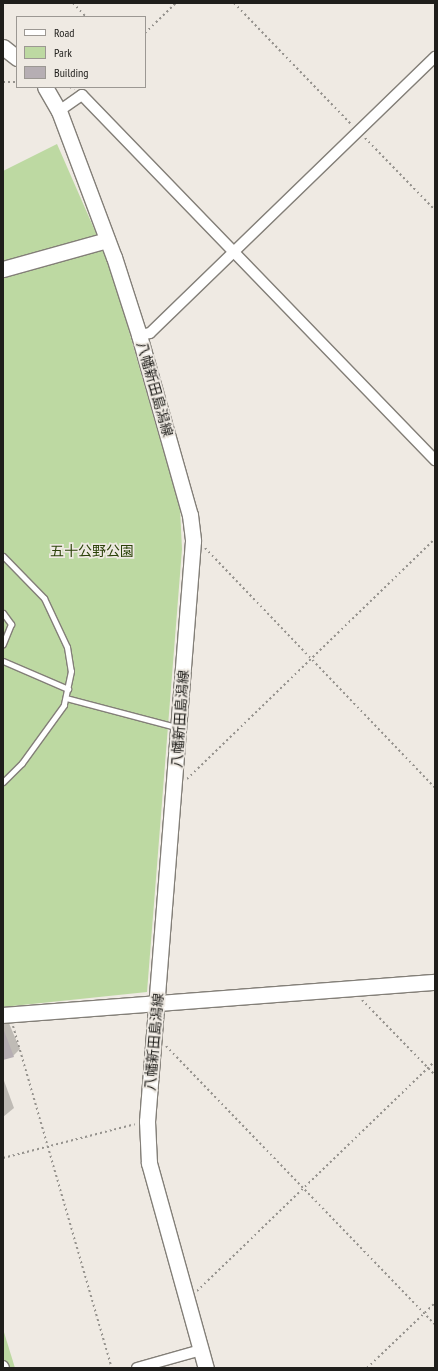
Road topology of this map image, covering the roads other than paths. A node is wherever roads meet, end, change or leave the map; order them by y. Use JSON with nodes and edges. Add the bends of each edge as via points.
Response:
{"nodes":[{"id":1,"x":3,"y":47,"type":"edge"},
{"id":2,"x":16,"y":57,"type":"edge"},
{"id":3,"x":435,"y":57,"type":"edge"},
{"id":4,"x":46,"y":88,"type":"edge"},
{"id":5,"x":59,"y":111,"type":"junction"},
{"id":6,"x":107,"y":240,"type":"junction"},
{"id":7,"x":234,"y":251,"type":"junction"},
{"id":8,"x":3,"y":269,"type":"edge"},
{"id":9,"x":139,"y":335,"type":"junction"},
{"id":10,"x":435,"y":460,"type":"edge"},
{"id":11,"x":3,"y":556,"type":"edge"},
{"id":12,"x":3,"y":613,"type":"edge"},
{"id":13,"x":3,"y":644,"type":"edge"},
{"id":14,"x":3,"y":661,"type":"edge"},
{"id":15,"x":68,"y":689,"type":"junction"},
{"id":16,"x":66,"y":698,"type":"junction"},
{"id":17,"x":179,"y":728,"type":"junction"},
{"id":18,"x":3,"y":782,"type":"edge"},
{"id":19,"x":435,"y":982,"type":"edge"},
{"id":20,"x":158,"y":1002,"type":"junction"},
{"id":21,"x":6,"y":1015,"type":"edge"},
{"id":22,"x":201,"y":1350,"type":"junction"},
{"id":23,"x":136,"y":1368,"type":"edge"},
{"id":24,"x":206,"y":1368,"type":"edge"}],
"edges":[{"from":1,"to":2,"type":"main road"},
{"from":3,"to":7,"type":"street"},
{"from":4,"to":5,"type":"main road","name":"八幡新田島潟線"},
{"from":5,"to":6,"type":"main road","name":"八幡新田島潟線"},
{"from":5,"to":7,"type":"street","via":[[82,95]]},
{"from":6,"to":8,"type":"main road"},
{"from":6,"to":9,"type":"main road","name":"八幡新田島潟線"},
{"from":7,"to":9,"type":"street","via":[[150,333]]},
{"from":7,"to":10,"type":"street"},
{"from":9,"to":17,"type":"main road","name":"八幡新田島潟線","via":[[185,490],[193,541]]},
{"from":11,"to":15,"type":"lane","via":[[44,598],[58,625],[71,670]]},
{"from":12,"to":13,"type":"lane","via":[[11,624]]},
{"from":14,"to":15,"type":"lane"},
{"from":15,"to":16,"type":"lane"},
{"from":16,"to":17,"type":"lane"},
{"from":16,"to":18,"type":"lane","via":[[22,763]]},
{"from":17,"to":20,"type":"main road","name":"八幡新田島潟線"},
{"from":19,"to":20,"type":"main road"},
{"from":20,"to":21,"type":"main road"},
{"from":20,"to":22,"type":"main road","name":"八幡新田島潟線","via":[[148,1121],[149,1163]]},
{"from":22,"to":23,"type":"street"},
{"from":22,"to":24,"type":"main road","name":"八幡新田島潟線"}]}
